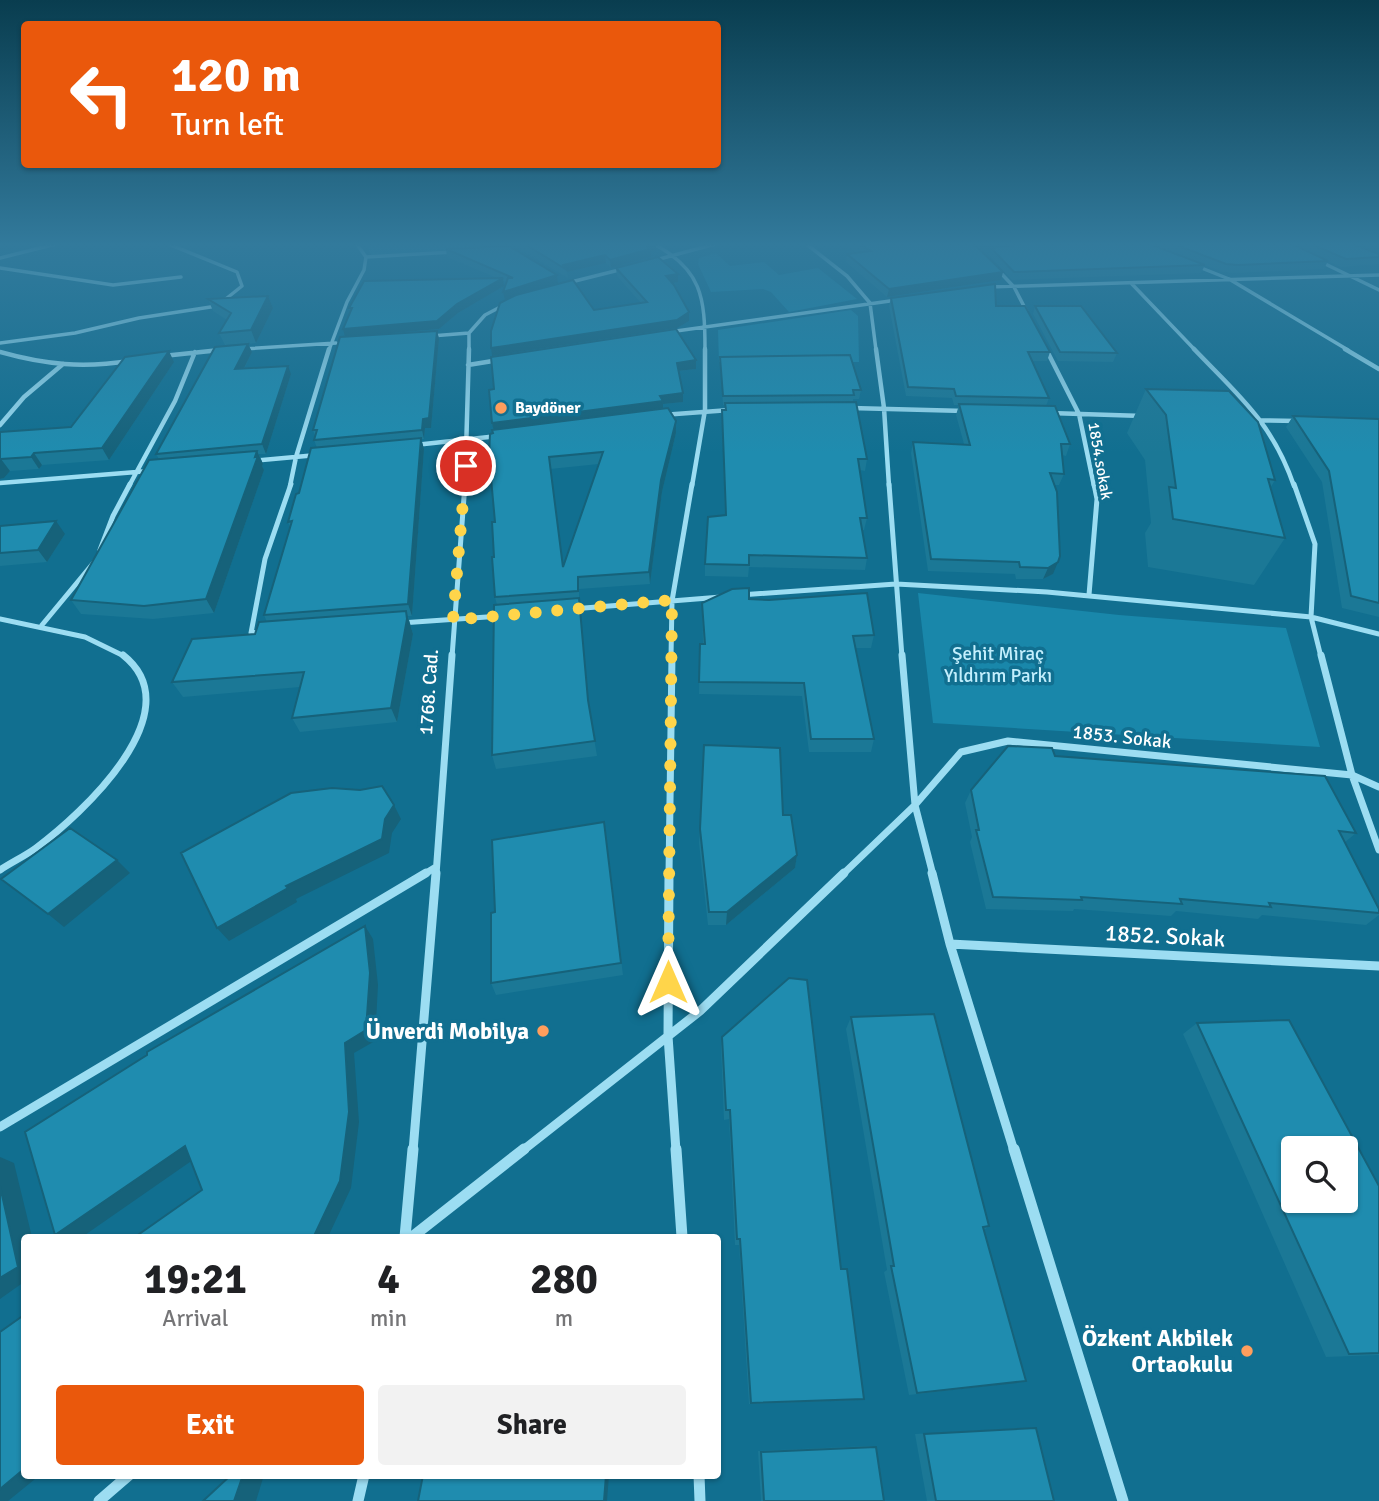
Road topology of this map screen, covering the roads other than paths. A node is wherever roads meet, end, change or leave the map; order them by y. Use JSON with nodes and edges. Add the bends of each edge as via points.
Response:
{"nodes":[{"id":1,"x":171,"y":313,"type":"edge"},
{"id":2,"x":343,"y":313,"type":"edge"},
{"id":3,"x":490,"y":313,"type":"edge"},
{"id":4,"x":703,"y":313,"type":"edge"},
{"id":5,"x":801,"y":313,"type":"edge"},
{"id":6,"x":871,"y":313,"type":"edge"},
{"id":7,"x":1027,"y":313,"type":"edge"},
{"id":8,"x":1160,"y":313,"type":"edge"},
{"id":9,"x":1285,"y":313,"type":"edge"},
{"id":10,"x":1030,"y":319,"type":"edge"},
{"id":11,"x":705,"y":327,"type":"junction"},
{"id":12,"x":469,"y":333,"type":"junction"},
{"id":13,"x":657,"y":334,"type":"edge"},
{"id":14,"x":418,"y":337,"type":"edge"},
{"id":15,"x":1041,"y":340,"type":"edge"},
{"id":16,"x":0,"y":342,"type":"edge"},
{"id":17,"x":343,"y":342,"type":"edge"},
{"id":18,"x":331,"y":343,"type":"junction"},
{"id":19,"x":236,"y":349,"type":"edge"},
{"id":20,"x":223,"y":350,"type":"edge"},
{"id":21,"x":0,"y":352,"type":"edge"},
{"id":22,"x":195,"y":352,"type":"junction"},
{"id":23,"x":152,"y":357,"type":"edge"},
{"id":24,"x":509,"y":358,"type":"edge"},
{"id":25,"x":139,"y":359,"type":"edge"},
{"id":26,"x":63,"y":364,"type":"junction"},
{"id":27,"x":468,"y":365,"type":"junction"},
{"id":28,"x":1379,"y":369,"type":"edge"},
{"id":29,"x":843,"y":408,"type":"edge"},
{"id":30,"x":884,"y":408,"type":"junction"},
{"id":31,"x":705,"y":410,"type":"junction"},
{"id":32,"x":732,"y":410,"type":"edge"},
{"id":33,"x":968,"y":411,"type":"edge"},
{"id":34,"x":1037,"y":413,"type":"edge"},
{"id":35,"x":1079,"y":414,"type":"junction"},
{"id":36,"x":1144,"y":416,"type":"edge"},
{"id":37,"x":652,"y":417,"type":"edge"},
{"id":38,"x":1236,"y":419,"type":"edge"},
{"id":39,"x":1262,"y":420,"type":"junction"},
{"id":40,"x":1301,"y":421,"type":"edge"},
{"id":41,"x":0,"y":425,"type":"edge"},
{"id":42,"x":507,"y":435,"type":"edge"},
{"id":43,"x":468,"y":440,"type":"junction"},
{"id":44,"x":401,"y":446,"type":"edge"},
{"id":45,"x":322,"y":454,"type":"edge"},
{"id":46,"x":296,"y":457,"type":"junction"},
{"id":47,"x":242,"y":462,"type":"edge"},
{"id":48,"x":162,"y":470,"type":"edge"},
{"id":49,"x":135,"y":472,"type":"junction"},
{"id":50,"x":0,"y":483,"type":"edge"},
{"id":51,"x":896,"y":584,"type":"junction"},
{"id":52,"x":1088,"y":595,"type":"junction"},
{"id":53,"x":672,"y":600,"type":"junction"},
{"id":54,"x":563,"y":610,"type":"edge"},
{"id":55,"x":508,"y":615,"type":"edge"},
{"id":56,"x":1311,"y":617,"type":"junction"},
{"id":57,"x":0,"y":619,"type":"edge"},
{"id":58,"x":453,"y":620,"type":"junction"},
{"id":59,"x":399,"y":623,"type":"edge"},
{"id":60,"x":42,"y":625,"type":"junction"},
{"id":61,"x":278,"y":632,"type":"edge"},
{"id":62,"x":1379,"y":636,"type":"edge"},
{"id":63,"x":1352,"y":775,"type":"junction"},
{"id":64,"x":1379,"y":787,"type":"edge"},
{"id":65,"x":915,"y":805,"type":"junction"},
{"id":66,"x":1379,"y":850,"type":"edge"},
{"id":67,"x":436,"y":867,"type":"junction"},
{"id":68,"x":0,"y":870,"type":"edge"},
{"id":69,"x":950,"y":944,"type":"junction"},
{"id":70,"x":1379,"y":966,"type":"edge"},
{"id":71,"x":668,"y":1036,"type":"junction"},
{"id":72,"x":0,"y":1127,"type":"edge"},
{"id":73,"x":405,"y":1234,"type":"edge"},
{"id":74,"x":416,"y":1234,"type":"edge"},
{"id":75,"x":682,"y":1234,"type":"edge"},
{"id":76,"x":124,"y":1479,"type":"edge"},
{"id":77,"x":363,"y":1479,"type":"edge"},
{"id":78,"x":699,"y":1479,"type":"edge"},
{"id":79,"x":99,"y":1501,"type":"edge"},
{"id":80,"x":358,"y":1501,"type":"edge"},
{"id":81,"x":700,"y":1501,"type":"edge"},
{"id":82,"x":1123,"y":1501,"type":"edge"}],
"edges":[{"from":1,"to":16,"type":"street","via":[[75,333]]},
{"from":2,"to":18,"type":"street"},
{"from":3,"to":12,"type":"street"},
{"from":4,"to":11,"type":"street"},
{"from":5,"to":11,"type":"street"},
{"from":6,"to":30,"type":"street"},
{"from":7,"to":10,"type":"street"},
{"from":8,"to":39,"type":"street"},
{"from":9,"to":28,"type":"street"},
{"from":11,"to":13,"type":"street"},
{"from":11,"to":31,"type":"street"},
{"from":12,"to":14,"type":"street"},
{"from":12,"to":27,"type":"street","name":"1768. Cad."},
{"from":15,"to":35,"type":"street","name":"1854.sokak"},
{"from":17,"to":18,"type":"street"},
{"from":18,"to":19,"type":"street"},
{"from":18,"to":46,"type":"street"},
{"from":20,"to":22,"type":"street"},
{"from":21,"to":26,"type":"street"},
{"from":22,"to":23,"type":"street"},
{"from":22,"to":49,"type":"street","via":[[175,401]]},
{"from":24,"to":27,"type":"street"},
{"from":25,"to":26,"type":"street","via":[[89,367]]},
{"from":26,"to":41,"type":"street"},
{"from":27,"to":43,"type":"street","name":"1768. Cad."},
{"from":29,"to":30,"type":"street"},
{"from":30,"to":33,"type":"street"},
{"from":30,"to":51,"type":"street"},
{"from":31,"to":32,"type":"street"},
{"from":31,"to":37,"type":"street"},
{"from":31,"to":53,"type":"street"},
{"from":34,"to":35,"type":"street"},
{"from":35,"to":36,"type":"street"},
{"from":35,"to":52,"type":"street","name":"1854.sokak","via":[[1097,499]]},
{"from":38,"to":39,"type":"street"},
{"from":39,"to":40,"type":"street"},
{"from":39,"to":56,"type":"street","via":[[1283,454],[1315,544]]},
{"from":42,"to":43,"type":"street"},
{"from":43,"to":44,"type":"street"},
{"from":43,"to":58,"type":"street","name":"1768. Cad."},
{"from":45,"to":46,"type":"street"},
{"from":46,"to":47,"type":"street"},
{"from":46,"to":61,"type":"street","via":[[288,496],[265,559],[251,633]]},
{"from":48,"to":49,"type":"street"},
{"from":49,"to":50,"type":"street"},
{"from":49,"to":60,"type":"street","via":[[97,558]]},
{"from":51,"to":52,"type":"street"},
{"from":51,"to":53,"type":"street"},
{"from":51,"to":65,"type":"street"},
{"from":52,"to":56,"type":"street"},
{"from":53,"to":54,"type":"street"},
{"from":53,"to":71,"type":"street"},
{"from":55,"to":58,"type":"street"},
{"from":56,"to":62,"type":"street"},
{"from":56,"to":63,"type":"street"},
{"from":57,"to":60,"type":"street"},
{"from":58,"to":59,"type":"street"},
{"from":58,"to":67,"type":"street","name":"1768. Cad."},
{"from":60,"to":68,"type":"street","via":[[127,657],[142,679],[146,707],[127,757],[87,805],[40,845]]},
{"from":63,"to":64,"type":"street","name":"1853. Sokak"},
{"from":63,"to":65,"type":"street","name":"1853. Sokak","via":[[1008,741],[961,752]]},
{"from":63,"to":66,"type":"street"},
{"from":65,"to":69,"type":"street"},
{"from":65,"to":71,"type":"street","name":"1853. Sokak","via":[[700,1011]]},
{"from":67,"to":72,"type":"street"},
{"from":67,"to":73,"type":"street","name":"1768. Cad."},
{"from":69,"to":70,"type":"street","name":"1852. Sokak"},
{"from":69,"to":82,"type":"street"},
{"from":71,"to":74,"type":"street","name":"1853. Sokak"},
{"from":71,"to":75,"type":"street"},
{"from":76,"to":79,"type":"street"},
{"from":77,"to":80,"type":"street"},
{"from":78,"to":81,"type":"street"}]}
